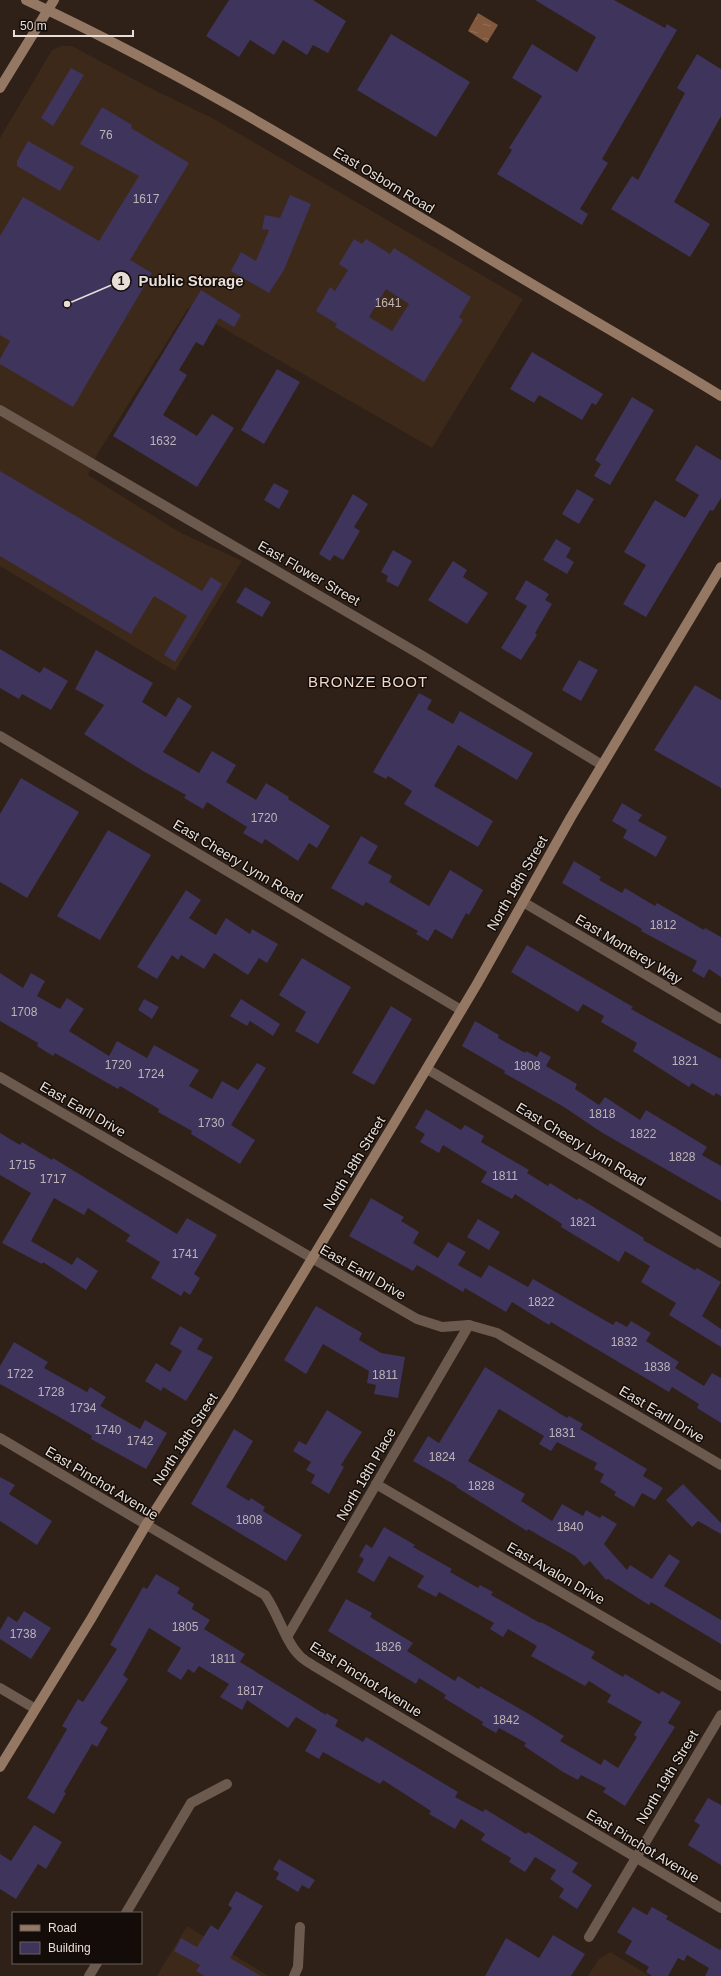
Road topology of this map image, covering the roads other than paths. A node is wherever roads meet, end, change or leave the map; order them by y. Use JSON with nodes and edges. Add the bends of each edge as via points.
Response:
{"nodes":[{"id":1,"x":26,"y":0,"type":"edge"},
{"id":2,"x":54,"y":0,"type":"edge"},
{"id":3,"x":48,"y":10,"type":"junction"},
{"id":4,"x":0,"y":88,"type":"edge"},
{"id":5,"x":721,"y":396,"type":"edge"},
{"id":6,"x":0,"y":410,"type":"edge"},
{"id":7,"x":721,"y":567,"type":"edge"},
{"id":8,"x":0,"y":736,"type":"edge"},
{"id":9,"x":602,"y":764,"type":"junction"},
{"id":10,"x":523,"y":902,"type":"junction"},
{"id":11,"x":461,"y":1010,"type":"junction"},
{"id":12,"x":721,"y":1019,"type":"edge"},
{"id":13,"x":427,"y":1069,"type":"junction"},
{"id":14,"x":0,"y":1076,"type":"edge"},
{"id":15,"x":721,"y":1243,"type":"edge"},
{"id":16,"x":312,"y":1259,"type":"junction"},
{"id":17,"x":469,"y":1325,"type":"junction"},
{"id":18,"x":0,"y":1438,"type":"edge"},
{"id":19,"x":721,"y":1465,"type":"edge"},
{"id":20,"x":376,"y":1484,"type":"junction"},
{"id":21,"x":146,"y":1525,"type":"junction"},
{"id":22,"x":287,"y":1636,"type":"junction"},
{"id":23,"x":721,"y":1686,"type":"edge"},
{"id":24,"x":0,"y":1688,"type":"edge"},
{"id":25,"x":34,"y":1708,"type":"junction"},
{"id":26,"x":721,"y":1715,"type":"edge"},
{"id":27,"x":0,"y":1766,"type":"edge"},
{"id":28,"x":227,"y":1784,"type":"dead end"},
{"id":29,"x":635,"y":1858,"type":"junction"},
{"id":30,"x":721,"y":1908,"type":"edge"},
{"id":31,"x":127,"y":1912,"type":"edge"},
{"id":32,"x":300,"y":1927,"type":"dead end"},
{"id":33,"x":589,"y":1937,"type":"dead end"},
{"id":34,"x":96,"y":1964,"type":"edge"},
{"id":35,"x":89,"y":1976,"type":"edge"},
{"id":36,"x":294,"y":1976,"type":"edge"}],
"edges":[{"from":1,"to":3,"type":"street","name":"East Osborn Road"},
{"from":2,"to":3,"type":"street"},
{"from":3,"to":4,"type":"street"},
{"from":3,"to":5,"type":"street","name":"East Osborn Road","via":[[177,76],[285,136]]},
{"from":6,"to":9,"type":"street","name":"East Flower Street","via":[[408,646]]},
{"from":7,"to":9,"type":"street","name":"North 18th Street"},
{"from":8,"to":11,"type":"street","name":"East Cheery Lynn Road"},
{"from":9,"to":10,"type":"street","name":"North 18th Street"},
{"from":10,"to":11,"type":"street","name":"North 18th Street"},
{"from":10,"to":12,"type":"street","name":"East Monterey Way"},
{"from":11,"to":13,"type":"street","name":"North 18th Street"},
{"from":13,"to":15,"type":"street","name":"East Cheery Lynn Road"},
{"from":13,"to":16,"type":"street","name":"North 18th Street"},
{"from":14,"to":16,"type":"street","name":"East Earll Drive"},
{"from":16,"to":17,"type":"street","name":"East Earll Drive","via":[[416,1320],[442,1327]]},
{"from":16,"to":21,"type":"street","name":"North 18th Street"},
{"from":17,"to":19,"type":"street","name":"East Earll Drive","via":[[497,1333]]},
{"from":17,"to":20,"type":"street","name":"North 18th Place"},
{"from":18,"to":21,"type":"street","name":"East Pinchot Avenue"},
{"from":20,"to":22,"type":"street","name":"North 18th Place"},
{"from":20,"to":23,"type":"street","name":"East Avalon Drive"},
{"from":21,"to":22,"type":"street","name":"East Pinchot Avenue","via":[[265,1595]]},
{"from":21,"to":25,"type":"street","name":"North 18th Street","via":[[91,1619]]},
{"from":22,"to":29,"type":"street","name":"East Pinchot Avenue","via":[[299,1656],[314,1666]]},
{"from":24,"to":25,"type":"street"},
{"from":25,"to":27,"type":"street","name":"North 18th Street"},
{"from":26,"to":29,"type":"street","name":"North 19th Street"},
{"from":28,"to":31,"type":"street","via":[[191,1803]]},
{"from":29,"to":30,"type":"street","name":"East Pinchot Avenue"},
{"from":29,"to":33,"type":"street","name":"North 19th Street"},
{"from":32,"to":36,"type":"street","via":[[298,1967]]},
{"from":34,"to":35,"type":"street"}]}
